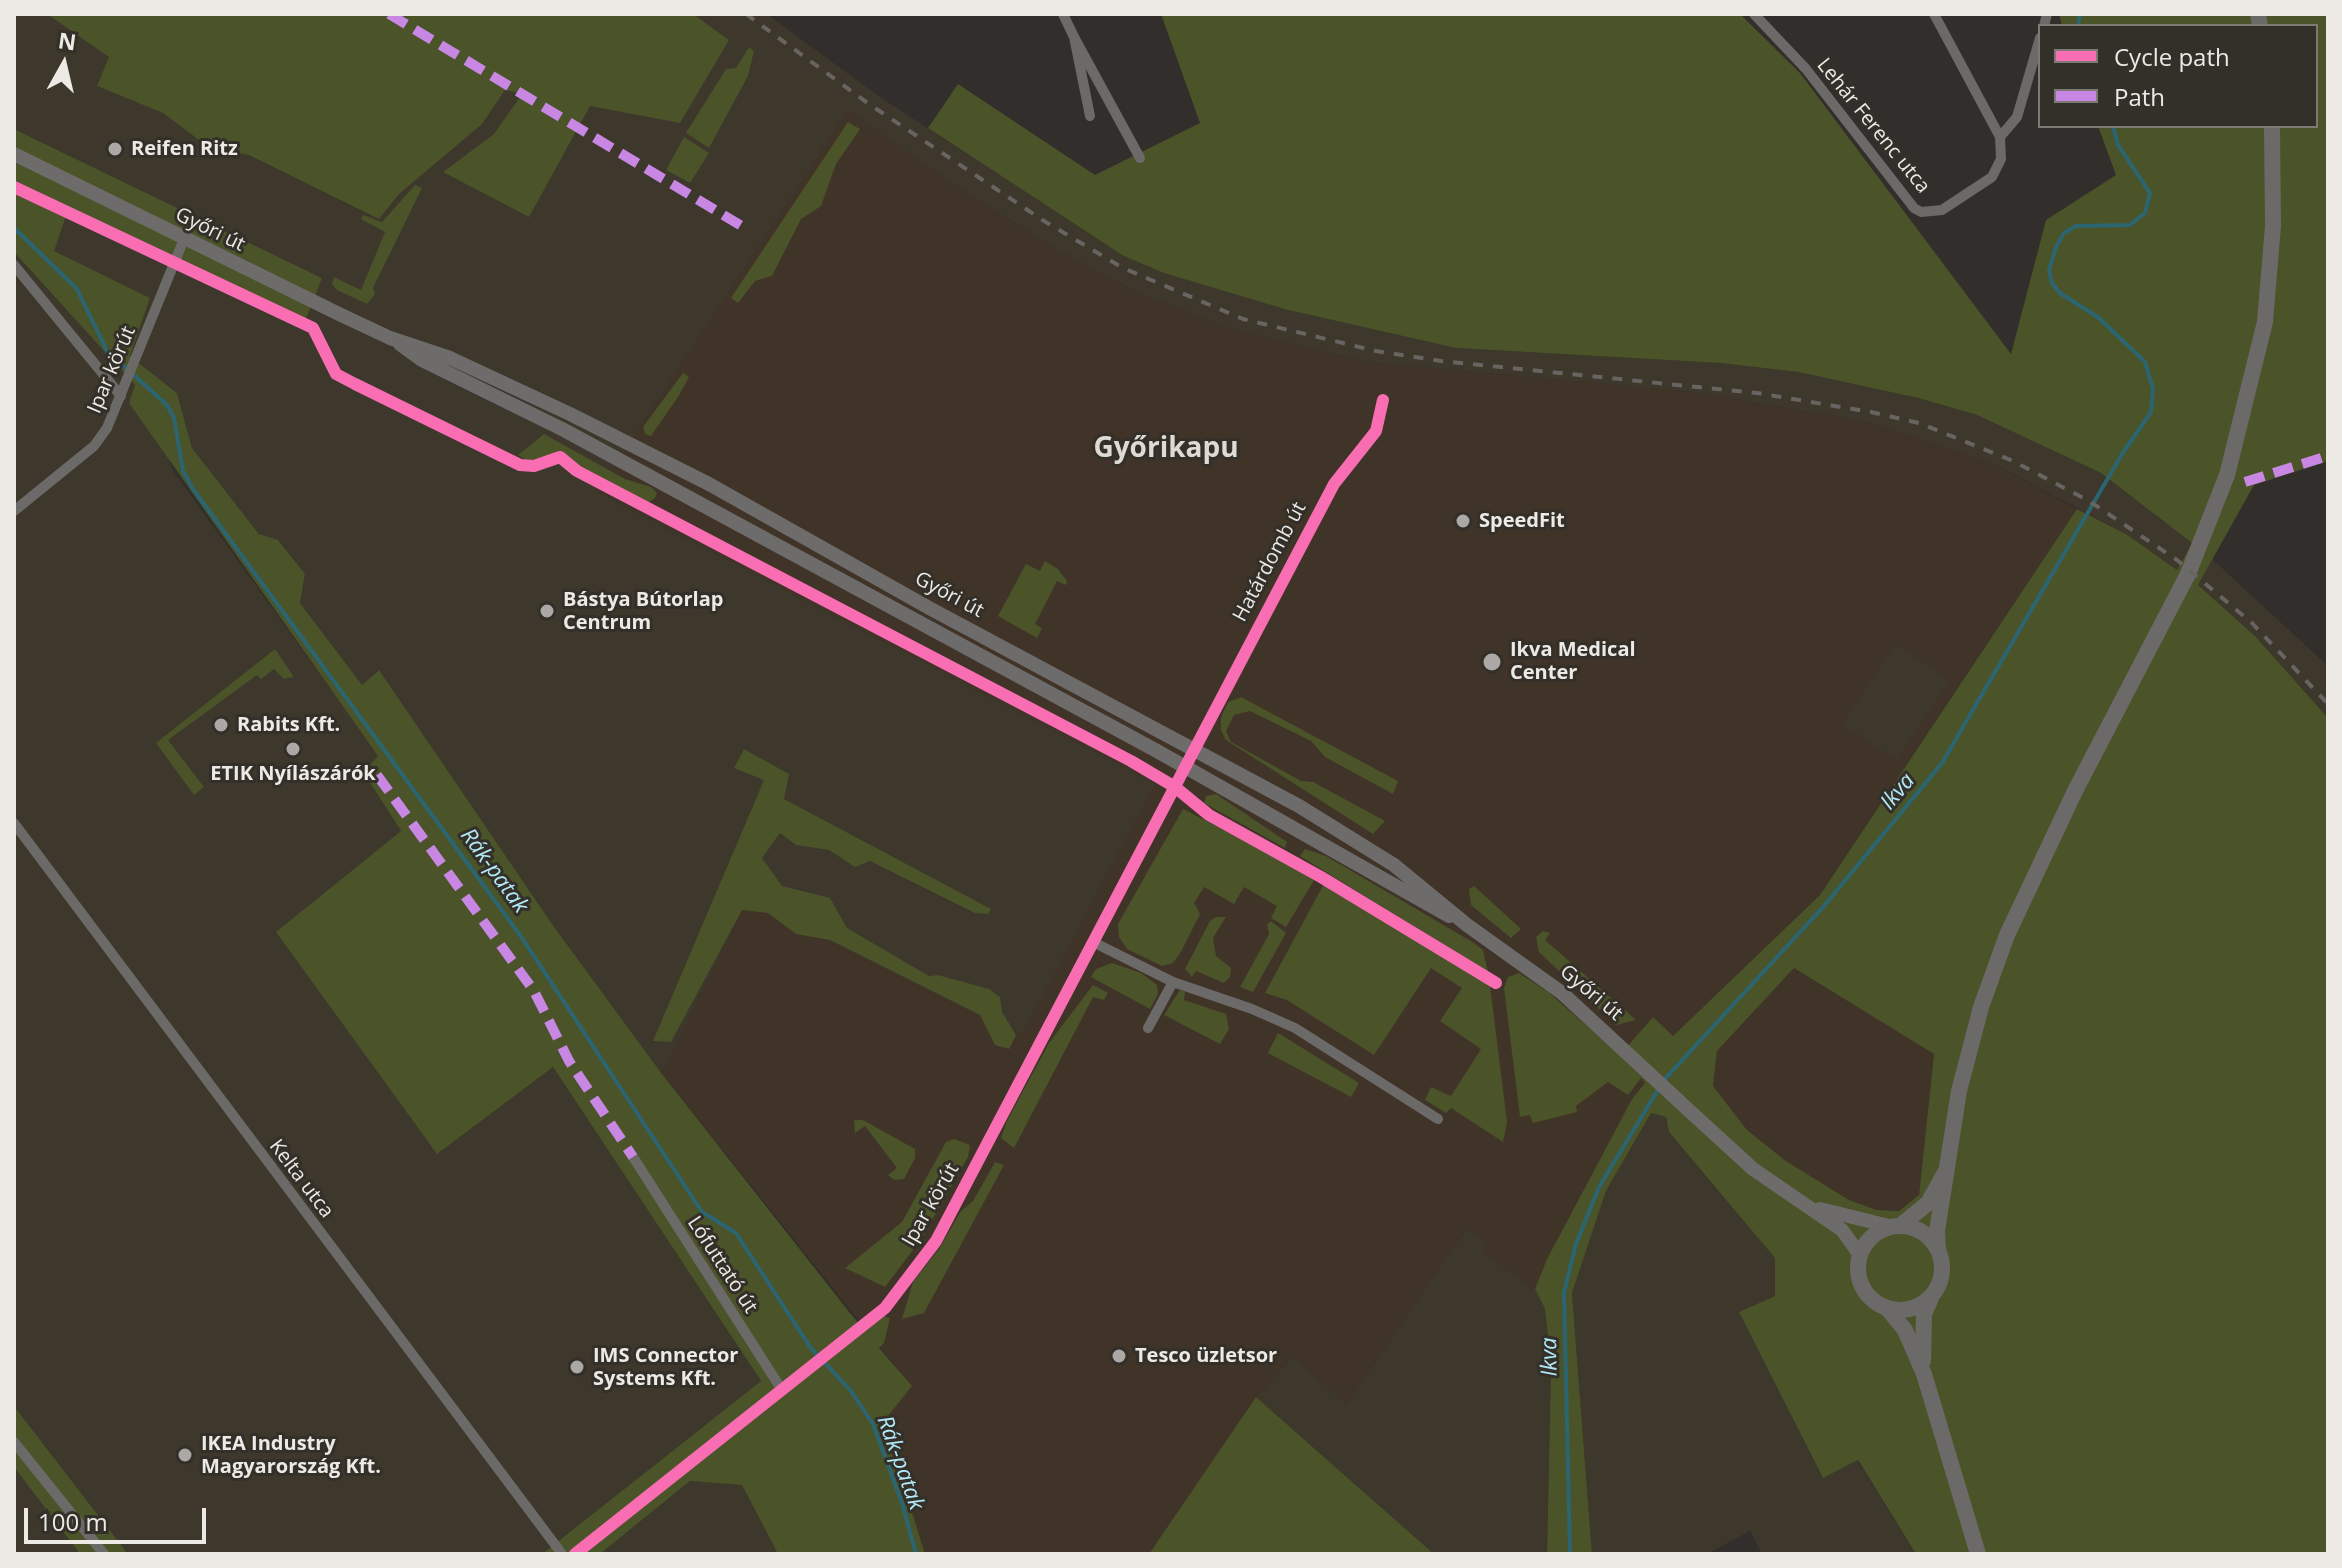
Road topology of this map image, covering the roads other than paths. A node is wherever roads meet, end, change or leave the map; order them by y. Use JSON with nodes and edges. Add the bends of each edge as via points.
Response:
{"nodes":[{"id":1,"x":1063,"y":14,"type":"edge"},
{"id":2,"x":1754,"y":14,"type":"edge"},
{"id":3,"x":1934,"y":14,"type":"edge"},
{"id":4,"x":1074,"y":37,"type":"junction"},
{"id":5,"x":2038,"y":45,"type":"edge"},
{"id":6,"x":1090,"y":116,"type":"dead end"},
{"id":7,"x":2272,"y":128,"type":"edge"},
{"id":8,"x":2000,"y":137,"type":"junction"},
{"id":9,"x":14,"y":154,"type":"edge"},
{"id":10,"x":1140,"y":158,"type":"dead end"},
{"id":11,"x":184,"y":239,"type":"junction"},
{"id":12,"x":14,"y":265,"type":"edge"},
{"id":13,"x":390,"y":338,"type":"junction"},
{"id":14,"x":121,"y":396,"type":"junction"},
{"id":15,"x":1383,"y":400,"type":"dead end"},
{"id":16,"x":14,"y":511,"type":"edge"},
{"id":17,"x":1196,"y":748,"type":"junction"},
{"id":18,"x":1186,"y":766,"type":"junction"},
{"id":19,"x":14,"y":823,"type":"edge"},
{"id":20,"x":1467,"y":925,"type":"junction"},
{"id":21,"x":1095,"y":943,"type":"junction"},
{"id":22,"x":1173,"y":982,"type":"junction"},
{"id":23,"x":1148,"y":1028,"type":"dead end"},
{"id":24,"x":1438,"y":1119,"type":"dead end"},
{"id":25,"x":633,"y":1157,"type":"dead end"},
{"id":26,"x":1948,"y":1166,"type":"junction"},
{"id":27,"x":1802,"y":1204,"type":"junction"},
{"id":28,"x":1896,"y":1227,"type":"junction"},
{"id":29,"x":1938,"y":1249,"type":"junction"},
{"id":30,"x":1860,"y":1255,"type":"junction"},
{"id":31,"x":1933,"y":1295,"type":"junction"},
{"id":32,"x":1887,"y":1308,"type":"junction"},
{"id":33,"x":1924,"y":1374,"type":"junction"},
{"id":34,"x":782,"y":1390,"type":"junction"},
{"id":35,"x":14,"y":1442,"type":"edge"},
{"id":36,"x":104,"y":1554,"type":"edge"},
{"id":37,"x":562,"y":1554,"type":"edge"},
{"id":38,"x":575,"y":1554,"type":"edge"},
{"id":39,"x":1978,"y":1554,"type":"edge"}],
"edges":[{"from":1,"to":4,"type":"street"},
{"from":2,"to":8,"type":"street","name":"Lehár Ferenc utca","via":[[1806,69],[1914,208],[1934,213],[1992,177],[2001,159]]},
{"from":3,"to":8,"type":"street"},
{"from":4,"to":6,"type":"street"},
{"from":4,"to":10,"type":"street"},
{"from":5,"to":8,"type":"street","via":[[2017,117]]},
{"from":7,"to":26,"type":"main road","via":[[2273,226],[2265,322],[2227,475],[2174,601],[2007,935],[1974,1028]]},
{"from":9,"to":11,"type":"main road","name":"Győri út"},
{"from":11,"to":13,"type":"main road","name":"Győri út"},
{"from":11,"to":14,"type":"street","name":"Ipar körút"},
{"from":12,"to":14,"type":"street"},
{"from":13,"to":17,"type":"main road","name":"Győri út","via":[[429,349],[538,397]]},
{"from":13,"to":18,"type":"main road","name":"Győri út","via":[[422,360],[564,430]]},
{"from":14,"to":16,"type":"street","name":"Ipar körút","via":[[94,446]]},
{"from":15,"to":17,"type":"street","name":"Határdomb út","via":[[1376,431],[1334,484]]},
{"from":17,"to":18,"type":"street","name":"Határdomb út"},
{"from":17,"to":20,"type":"main road","name":"Győri út","via":[[1394,865]]},
{"from":18,"to":20,"type":"main road","name":"Győri út"},
{"from":18,"to":21,"type":"street","name":"Ipar körút"},
{"from":19,"to":37,"type":"street","name":"Kelta utca"},
{"from":20,"to":27,"type":"main road","name":"Győri út","via":[[1562,993],[1729,1150]]},
{"from":21,"to":22,"type":"street"},
{"from":21,"to":34,"type":"street","name":"Ipar körút","via":[[936,1241],[885,1308]]},
{"from":22,"to":23,"type":"street"},
{"from":22,"to":24,"type":"street","via":[[1295,1028]]},
{"from":25,"to":34,"type":"street","name":"Lófuttató út"},
{"from":26,"to":28,"type":"main road","via":[[1928,1203]]},
{"from":26,"to":29,"type":"main road"},
{"from":27,"to":28,"type":"main road","name":"Győri út"},
{"from":27,"to":30,"type":"main road","name":"Győri út","via":[[1842,1230]]},
{"from":28,"to":29,"type":"main road","via":[[1920,1232]]},
{"from":28,"to":30,"type":"main road","via":[[1869,1240]]},
{"from":29,"to":31,"type":"main road","via":[[1940,1276]]},
{"from":30,"to":32,"type":"main road","via":[[1861,1283]]},
{"from":31,"to":32,"type":"main road","via":[[1916,1307]]},
{"from":31,"to":33,"type":"main road","via":[[1924,1314]]},
{"from":32,"to":33,"type":"main road","via":[[1905,1330]]},
{"from":33,"to":39,"type":"main road"},
{"from":34,"to":38,"type":"street","name":"Ipar körút"},
{"from":35,"to":36,"type":"street"}]}
